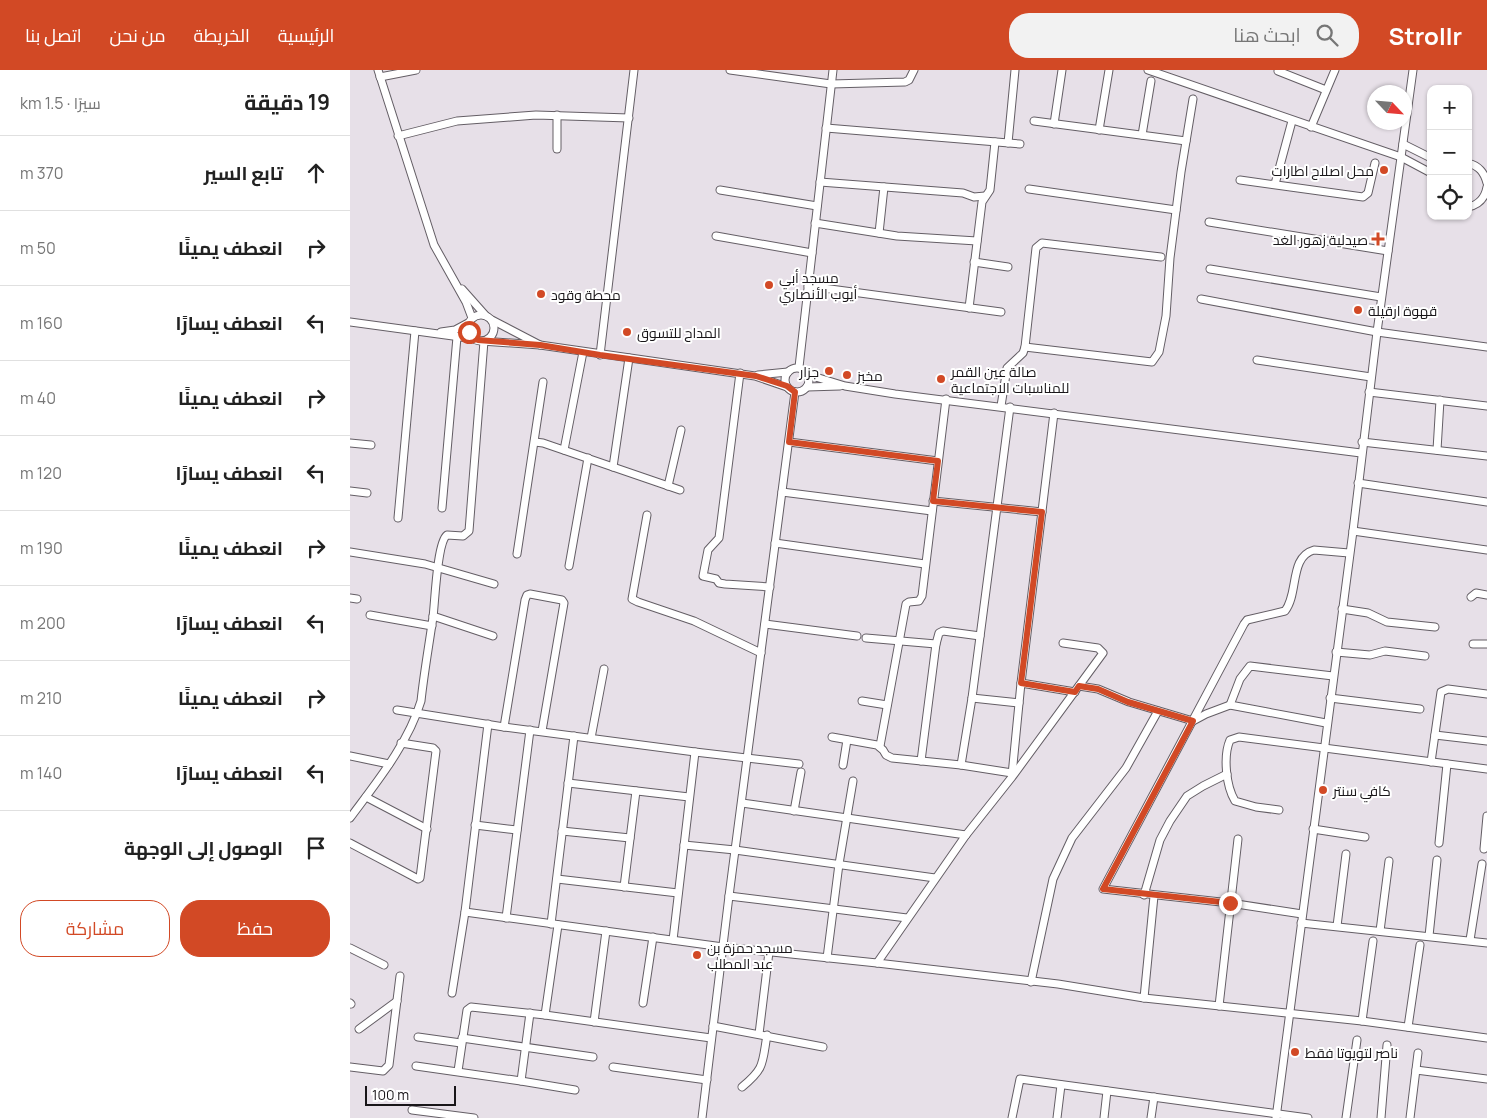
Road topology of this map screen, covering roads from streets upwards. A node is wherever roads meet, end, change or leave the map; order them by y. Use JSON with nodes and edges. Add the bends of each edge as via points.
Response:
{"nodes":[{"id":1,"x":416,"y":70,"type":"edge"},
{"id":2,"x":634,"y":70,"type":"edge"},
{"id":3,"x":730,"y":70,"type":"edge"},
{"id":4,"x":833,"y":70,"type":"edge"},
{"id":5,"x":914,"y":70,"type":"edge"},
{"id":6,"x":1015,"y":70,"type":"edge"},
{"id":7,"x":1062,"y":70,"type":"edge"},
{"id":8,"x":1109,"y":70,"type":"edge"},
{"id":9,"x":1148,"y":70,"type":"edge"},
{"id":10,"x":1335,"y":70,"type":"edge"},
{"id":11,"x":1413,"y":70,"type":"edge"},
{"id":12,"x":1278,"y":71,"type":"dead end"},
{"id":13,"x":776,"y":73,"type":"edge"},
{"id":14,"x":379,"y":74,"type":"edge"},
{"id":15,"x":1150,"y":81,"type":"dead end"},
{"id":16,"x":831,"y":84,"type":"junction"},
{"id":17,"x":1326,"y":90,"type":"junction"},
{"id":18,"x":1193,"y":99,"type":"dead end"},
{"id":19,"x":557,"y":115,"type":"junction"},
{"id":20,"x":629,"y":118,"type":"junction"},
{"id":21,"x":1292,"y":121,"type":"junction"},
{"id":22,"x":1034,"y":122,"type":"dead end"},
{"id":23,"x":1054,"y":124,"type":"junction"},
{"id":24,"x":1311,"y":127,"type":"junction"},
{"id":25,"x":826,"y":128,"type":"junction"},
{"id":26,"x":1099,"y":130,"type":"junction"},
{"id":27,"x":1142,"y":135,"type":"junction"},
{"id":28,"x":398,"y":136,"type":"junction"},
{"id":29,"x":1186,"y":141,"type":"junction"},
{"id":30,"x":995,"y":142,"type":"junction"},
{"id":31,"x":1008,"y":143,"type":"junction"},
{"id":32,"x":1020,"y":144,"type":"dead end"},
{"id":33,"x":1403,"y":144,"type":"junction"},
{"id":34,"x":557,"y":149,"type":"dead end"},
{"id":35,"x":1427,"y":156,"type":"edge"},
{"id":36,"x":1401,"y":157,"type":"junction"},
{"id":37,"x":1375,"y":164,"type":"dead end"},
{"id":38,"x":1472,"y":164,"type":"edge"},
{"id":39,"x":1427,"y":171,"type":"edge"},
{"id":40,"x":1240,"y":180,"type":"dead end"},
{"id":41,"x":820,"y":182,"type":"junction"},
{"id":42,"x":1487,"y":182,"type":"edge"},
{"id":43,"x":1275,"y":184,"type":"junction"},
{"id":44,"x":884,"y":187,"type":"junction"},
{"id":45,"x":1487,"y":187,"type":"edge"},
{"id":46,"x":1029,"y":189,"type":"dead end"},
{"id":47,"x":720,"y":190,"type":"dead end"},
{"id":48,"x":986,"y":196,"type":"junction"},
{"id":49,"x":1485,"y":199,"type":"edge"},
{"id":50,"x":817,"y":206,"type":"junction"},
{"id":51,"x":1472,"y":206,"type":"edge"},
{"id":52,"x":1176,"y":210,"type":"junction"},
{"id":53,"x":1209,"y":222,"type":"dead end"},
{"id":54,"x":815,"y":223,"type":"junction"},
{"id":55,"x":879,"y":233,"type":"junction"},
{"id":56,"x":716,"y":236,"type":"dead end"},
{"id":57,"x":978,"y":241,"type":"junction"},
{"id":58,"x":1388,"y":251,"type":"junction"},
{"id":59,"x":812,"y":253,"type":"junction"},
{"id":60,"x":1161,"y":257,"type":"dead end"},
{"id":61,"x":974,"y":262,"type":"junction"},
{"id":62,"x":1008,"y":267,"type":"dead end"},
{"id":63,"x":1210,"y":270,"type":"dead end"},
{"id":64,"x":455,"y":282,"type":"junction"},
{"id":65,"x":808,"y":286,"type":"junction"},
{"id":66,"x":1381,"y":297,"type":"junction"},
{"id":67,"x":1201,"y":299,"type":"dead end"},
{"id":68,"x":969,"y":308,"type":"junction"},
{"id":69,"x":1001,"y":312,"type":"dead end"},
{"id":70,"x":489,"y":318,"type":"junction"},
{"id":71,"x":470,"y":321,"type":"junction"},
{"id":72,"x":350,"y":322,"type":"edge"},
{"id":73,"x":415,"y":331,"type":"junction"},
{"id":74,"x":1377,"y":332,"type":"junction"},
{"id":75,"x":429,"y":333,"type":"junction"},
{"id":76,"x":457,"y":338,"type":"junction"},
{"id":77,"x":480,"y":340,"type":"junction"},
{"id":78,"x":540,"y":345,"type":"junction"},
{"id":79,"x":1025,"y":347,"type":"junction"},
{"id":80,"x":1487,"y":347,"type":"edge"},
{"id":81,"x":583,"y":352,"type":"junction"},
{"id":82,"x":600,"y":355,"type":"junction"},
{"id":83,"x":629,"y":358,"type":"junction"},
{"id":84,"x":1257,"y":360,"type":"dead end"},
{"id":85,"x":799,"y":368,"type":"junction"},
{"id":86,"x":788,"y":372,"type":"junction"},
{"id":87,"x":740,"y":373,"type":"junction"},
{"id":88,"x":809,"y":375,"type":"junction"},
{"id":89,"x":756,"y":376,"type":"junction"},
{"id":90,"x":1371,"y":377,"type":"junction"},
{"id":91,"x":543,"y":382,"type":"dead end"},
{"id":92,"x":787,"y":386,"type":"junction"},
{"id":93,"x":845,"y":386,"type":"junction"},
{"id":94,"x":807,"y":387,"type":"junction"},
{"id":95,"x":795,"y":392,"type":"junction"},
{"id":96,"x":1369,"y":392,"type":"junction"},
{"id":97,"x":946,"y":400,"type":"junction"},
{"id":98,"x":1440,"y":400,"type":"junction"},
{"id":99,"x":1001,"y":406,"type":"junction"},
{"id":100,"x":1487,"y":406,"type":"edge"},
{"id":101,"x":1010,"y":407,"type":"junction"},
{"id":102,"x":1054,"y":413,"type":"junction"},
{"id":103,"x":681,"y":430,"type":"dead end"},
{"id":104,"x":534,"y":442,"type":"junction"},
{"id":105,"x":789,"y":442,"type":"junction"},
{"id":106,"x":1362,"y":442,"type":"junction"},
{"id":107,"x":350,"y":443,"type":"edge"},
{"id":108,"x":371,"y":446,"type":"dead end"},
{"id":109,"x":564,"y":450,"type":"junction"},
{"id":110,"x":1437,"y":450,"type":"junction"},
{"id":111,"x":1361,"y":452,"type":"junction"},
{"id":112,"x":1487,"y":456,"type":"edge"},
{"id":113,"x":588,"y":458,"type":"junction"},
{"id":114,"x":938,"y":461,"type":"junction"},
{"id":115,"x":613,"y":466,"type":"junction"},
{"id":116,"x":1358,"y":483,"type":"junction"},
{"id":117,"x":668,"y":486,"type":"junction"},
{"id":118,"x":680,"y":490,"type":"dead end"},
{"id":119,"x":350,"y":491,"type":"edge"},
{"id":120,"x":782,"y":492,"type":"junction"},
{"id":121,"x":367,"y":493,"type":"dead end"},
{"id":122,"x":933,"y":501,"type":"junction"},
{"id":123,"x":1487,"y":502,"type":"edge"},
{"id":124,"x":997,"y":507,"type":"junction"},
{"id":125,"x":442,"y":508,"type":"dead end"},
{"id":126,"x":932,"y":511,"type":"junction"},
{"id":127,"x":1042,"y":512,"type":"junction"},
{"id":128,"x":647,"y":515,"type":"dead end"},
{"id":129,"x":398,"y":518,"type":"dead end"},
{"id":130,"x":1353,"y":531,"type":"junction"},
{"id":131,"x":775,"y":544,"type":"junction"},
{"id":132,"x":1487,"y":550,"type":"edge"},
{"id":133,"x":350,"y":552,"type":"edge"},
{"id":134,"x":1349,"y":553,"type":"junction"},
{"id":135,"x":516,"y":554,"type":"dead end"},
{"id":136,"x":925,"y":564,"type":"junction"},
{"id":137,"x":569,"y":566,"type":"dead end"},
{"id":138,"x":438,"y":568,"type":"junction"},
{"id":139,"x":494,"y":584,"type":"dead end"},
{"id":140,"x":770,"y":587,"type":"junction"},
{"id":141,"x":1487,"y":595,"type":"edge"},
{"id":142,"x":1471,"y":597,"type":"dead end"},
{"id":143,"x":1342,"y":609,"type":"junction"},
{"id":144,"x":370,"y":615,"type":"dead end"},
{"id":145,"x":433,"y":616,"type":"junction"},
{"id":146,"x":765,"y":624,"type":"junction"},
{"id":147,"x":432,"y":626,"type":"junction"},
{"id":148,"x":1435,"y":627,"type":"dead end"},
{"id":149,"x":493,"y":636,"type":"dead end"},
{"id":150,"x":857,"y":636,"type":"dead end"},
{"id":151,"x":980,"y":636,"type":"junction"},
{"id":152,"x":866,"y":638,"type":"dead end"},
{"id":153,"x":898,"y":642,"type":"junction"},
{"id":154,"x":1063,"y":643,"type":"dead end"},
{"id":155,"x":936,"y":644,"type":"junction"},
{"id":156,"x":1473,"y":644,"type":"dead end"},
{"id":157,"x":1487,"y":644,"type":"edge"},
{"id":158,"x":1336,"y":652,"type":"junction"},
{"id":159,"x":761,"y":653,"type":"junction"},
{"id":160,"x":1424,"y":656,"type":"dead end"},
{"id":161,"x":604,"y":669,"type":"dead end"},
{"id":162,"x":1333,"y":676,"type":"junction"},
{"id":163,"x":1021,"y":683,"type":"junction"},
{"id":164,"x":1077,"y":689,"type":"junction"},
{"id":165,"x":1487,"y":694,"type":"edge"},
{"id":166,"x":972,"y":698,"type":"junction"},
{"id":167,"x":1330,"y":698,"type":"junction"},
{"id":168,"x":862,"y":701,"type":"dead end"},
{"id":169,"x":1019,"y":703,"type":"junction"},
{"id":170,"x":887,"y":705,"type":"junction"},
{"id":171,"x":1230,"y":705,"type":"junction"},
{"id":172,"x":1420,"y":709,"type":"dead end"},
{"id":173,"x":397,"y":710,"type":"dead end"},
{"id":174,"x":1158,"y":711,"type":"junction"},
{"id":175,"x":417,"y":714,"type":"junction"},
{"id":176,"x":1193,"y":721,"type":"junction"},
{"id":177,"x":1326,"y":723,"type":"junction"},
{"id":178,"x":488,"y":724,"type":"junction"},
{"id":179,"x":504,"y":727,"type":"junction"},
{"id":180,"x":530,"y":730,"type":"junction"},
{"id":181,"x":542,"y":732,"type":"junction"},
{"id":182,"x":1435,"y":735,"type":"junction"},
{"id":183,"x":574,"y":736,"type":"junction"},
{"id":184,"x":832,"y":737,"type":"dead end"},
{"id":185,"x":591,"y":738,"type":"junction"},
{"id":186,"x":847,"y":740,"type":"junction"},
{"id":187,"x":1487,"y":742,"type":"edge"},
{"id":188,"x":401,"y":743,"type":"junction"},
{"id":189,"x":880,"y":746,"type":"junction"},
{"id":190,"x":1323,"y":747,"type":"junction"},
{"id":191,"x":695,"y":752,"type":"junction"},
{"id":192,"x":350,"y":756,"type":"edge"},
{"id":193,"x":748,"y":758,"type":"junction"},
{"id":194,"x":921,"y":761,"type":"junction"},
{"id":195,"x":1431,"y":762,"type":"junction"},
{"id":196,"x":389,"y":764,"type":"junction"},
{"id":197,"x":800,"y":764,"type":"dead end"},
{"id":198,"x":1446,"y":764,"type":"junction"},
{"id":199,"x":843,"y":765,"type":"dead end"},
{"id":200,"x":961,"y":765,"type":"junction"},
{"id":201,"x":1487,"y":769,"type":"edge"},
{"id":202,"x":801,"y":772,"type":"dead end"},
{"id":203,"x":1227,"y":774,"type":"junction"},
{"id":204,"x":1012,"y":775,"type":"junction"},
{"id":205,"x":853,"y":781,"type":"dead end"},
{"id":206,"x":568,"y":783,"type":"junction"},
{"id":207,"x":636,"y":791,"type":"junction"},
{"id":208,"x":366,"y":796,"type":"junction"},
{"id":209,"x":689,"y":797,"type":"junction"},
{"id":210,"x":742,"y":803,"type":"junction"},
{"id":211,"x":1279,"y":810,"type":"dead end"},
{"id":212,"x":794,"y":811,"type":"junction"},
{"id":213,"x":352,"y":814,"type":"edge"},
{"id":214,"x":1487,"y":816,"type":"edge"},
{"id":215,"x":846,"y":818,"type":"junction"},
{"id":216,"x":476,"y":825,"type":"junction"},
{"id":217,"x":426,"y":828,"type":"junction"},
{"id":218,"x":1313,"y":829,"type":"junction"},
{"id":219,"x":517,"y":830,"type":"junction"},
{"id":220,"x":562,"y":831,"type":"junction"},
{"id":221,"x":966,"y":836,"type":"junction"},
{"id":222,"x":1365,"y":836,"type":"dead end"},
{"id":223,"x":630,"y":838,"type":"junction"},
{"id":224,"x":1238,"y":839,"type":"dead end"},
{"id":225,"x":350,"y":843,"type":"edge"},
{"id":226,"x":1438,"y":843,"type":"dead end"},
{"id":227,"x":684,"y":846,"type":"junction"},
{"id":228,"x":1484,"y":849,"type":"dead end"},
{"id":229,"x":735,"y":850,"type":"junction"},
{"id":230,"x":1346,"y":854,"type":"dead end"},
{"id":231,"x":1437,"y":860,"type":"dead end"},
{"id":232,"x":1389,"y":861,"type":"dead end"},
{"id":233,"x":839,"y":864,"type":"junction"},
{"id":234,"x":1482,"y":864,"type":"dead end"},
{"id":235,"x":935,"y":878,"type":"junction"},
{"id":236,"x":557,"y":879,"type":"junction"},
{"id":237,"x":624,"y":887,"type":"junction"},
{"id":238,"x":678,"y":893,"type":"junction"},
{"id":239,"x":1144,"y":895,"type":"junction"},
{"id":240,"x":729,"y":896,"type":"junction"},
{"id":241,"x":1154,"y":896,"type":"junction"},
{"id":242,"x":1230,"y":903,"type":"junction"},
{"id":243,"x":833,"y":910,"type":"junction"},
{"id":244,"x":465,"y":912,"type":"junction"},
{"id":245,"x":1302,"y":914,"type":"junction"},
{"id":246,"x":506,"y":918,"type":"junction"},
{"id":247,"x":907,"y":918,"type":"junction"},
{"id":248,"x":1301,"y":922,"type":"junction"},
{"id":249,"x":554,"y":925,"type":"junction"},
{"id":250,"x":1337,"y":926,"type":"junction"},
{"id":251,"x":606,"y":931,"type":"junction"},
{"id":252,"x":1380,"y":931,"type":"junction"},
{"id":253,"x":653,"y":936,"type":"junction"},
{"id":254,"x":1428,"y":936,"type":"junction"},
{"id":255,"x":673,"y":940,"type":"junction"},
{"id":256,"x":1470,"y":940,"type":"junction"},
{"id":257,"x":1372,"y":941,"type":"dead end"},
{"id":258,"x":1487,"y":943,"type":"edge"},
{"id":259,"x":1420,"y":945,"type":"dead end"},
{"id":260,"x":723,"y":947,"type":"junction"},
{"id":261,"x":350,"y":948,"type":"edge"},
{"id":262,"x":769,"y":952,"type":"junction"},
{"id":263,"x":827,"y":958,"type":"junction"},
{"id":264,"x":877,"y":962,"type":"junction"},
{"id":265,"x":384,"y":965,"type":"dead end"},
{"id":266,"x":400,"y":976,"type":"dead end"},
{"id":267,"x":1031,"y":982,"type":"junction"},
{"id":268,"x":452,"y":993,"type":"dead end"},
{"id":269,"x":1144,"y":998,"type":"junction"},
{"id":270,"x":397,"y":1001,"type":"junction"},
{"id":271,"x":643,"y":1003,"type":"dead end"},
{"id":272,"x":1219,"y":1006,"type":"junction"},
{"id":273,"x":530,"y":1013,"type":"junction"},
{"id":274,"x":1289,"y":1013,"type":"junction"},
{"id":275,"x":545,"y":1015,"type":"junction"},
{"id":276,"x":1362,"y":1021,"type":"junction"},
{"id":277,"x":594,"y":1022,"type":"junction"},
{"id":278,"x":713,"y":1026,"type":"junction"},
{"id":279,"x":1408,"y":1027,"type":"junction"},
{"id":280,"x":359,"y":1028,"type":"dead end"},
{"id":281,"x":763,"y":1035,"type":"junction"},
{"id":282,"x":418,"y":1037,"type":"dead end"},
{"id":283,"x":711,"y":1038,"type":"junction"},
{"id":284,"x":1487,"y":1038,"type":"edge"},
{"id":285,"x":1357,"y":1040,"type":"dead end"},
{"id":286,"x":461,"y":1041,"type":"junction"},
{"id":287,"x":1387,"y":1045,"type":"dead end"},
{"id":288,"x":525,"y":1047,"type":"junction"},
{"id":289,"x":823,"y":1047,"type":"dead end"},
{"id":290,"x":1418,"y":1053,"type":"dead end"},
{"id":291,"x":593,"y":1057,"type":"dead end"},
{"id":292,"x":416,"y":1066,"type":"dead end"},
{"id":293,"x":350,"y":1067,"type":"edge"},
{"id":294,"x":612,"y":1067,"type":"dead end"},
{"id":295,"x":1416,"y":1070,"type":"junction"},
{"id":296,"x":458,"y":1071,"type":"junction"},
{"id":297,"x":1487,"y":1079,"type":"edge"},
{"id":298,"x":707,"y":1080,"type":"junction"},
{"id":299,"x":521,"y":1081,"type":"junction"},
{"id":300,"x":1061,"y":1086,"type":"junction"},
{"id":301,"x":742,"y":1087,"type":"dead end"},
{"id":302,"x":575,"y":1090,"type":"dead end"},
{"id":303,"x":1107,"y":1091,"type":"junction"},
{"id":304,"x":1154,"y":1098,"type":"junction"},
{"id":305,"x":412,"y":1110,"type":"dead end"},
{"id":306,"x":1276,"y":1116,"type":"edge"},
{"id":307,"x":451,"y":1117,"type":"edge"},
{"id":308,"x":474,"y":1118,"type":"edge"},
{"id":309,"x":702,"y":1118,"type":"edge"},
{"id":310,"x":1012,"y":1118,"type":"edge"},
{"id":311,"x":1057,"y":1118,"type":"edge"},
{"id":312,"x":1104,"y":1118,"type":"edge"},
{"id":313,"x":1152,"y":1118,"type":"edge"},
{"id":314,"x":1308,"y":1118,"type":"edge"},
{"id":315,"x":1346,"y":1118,"type":"edge"},
{"id":316,"x":1381,"y":1118,"type":"edge"},
{"id":317,"x":1410,"y":1118,"type":"edge"}],
"edges":[{"from":1,"to":14,"type":"street"},
{"from":2,"to":20,"type":"street"},
{"from":3,"to":13,"type":"street"},
{"from":4,"to":16,"type":"street"},
{"from":5,"to":16,"type":"street","via":[[910,80],[905,82]]},
{"from":6,"to":31,"type":"street"},
{"from":7,"to":23,"type":"street"},
{"from":8,"to":26,"type":"street"},
{"from":9,"to":21,"type":"street"},
{"from":10,"to":17,"type":"street"},
{"from":11,"to":33,"type":"street"},
{"from":12,"to":17,"type":"street"},
{"from":13,"to":16,"type":"street"},
{"from":14,"to":28,"type":"street"},
{"from":15,"to":27,"type":"street"},
{"from":16,"to":25,"type":"street"},
{"from":17,"to":24,"type":"street"},
{"from":18,"to":29,"type":"street"},
{"from":19,"to":20,"type":"street"},
{"from":19,"to":28,"type":"street","via":[[457,121]]},
{"from":19,"to":34,"type":"street"},
{"from":20,"to":82,"type":"street"},
{"from":21,"to":24,"type":"street"},
{"from":21,"to":43,"type":"street"},
{"from":22,"to":23,"type":"street"},
{"from":23,"to":26,"type":"street"},
{"from":24,"to":36,"type":"street"},
{"from":25,"to":30,"type":"street"},
{"from":25,"to":41,"type":"street"},
{"from":26,"to":27,"type":"street"},
{"from":27,"to":29,"type":"street"},
{"from":28,"to":64,"type":"street","via":[[434,245]]},
{"from":29,"to":52,"type":"street"},
{"from":30,"to":31,"type":"street"},
{"from":30,"to":48,"type":"street","via":[[990,190]]},
{"from":31,"to":32,"type":"street"},
{"from":33,"to":35,"type":"street"},
{"from":33,"to":36,"type":"street"},
{"from":36,"to":39,"type":"street"},
{"from":36,"to":58,"type":"street"},
{"from":37,"to":43,"type":"street","via":[[1368,193],[1363,197]]},
{"from":38,"to":42,"type":"street","via":[[1482,170]]},
{"from":40,"to":43,"type":"street"},
{"from":41,"to":44,"type":"street"},
{"from":41,"to":50,"type":"street"},
{"from":44,"to":48,"type":"street"},
{"from":44,"to":55,"type":"street"},
{"from":45,"to":49,"type":"street"},
{"from":46,"to":52,"type":"street"},
{"from":47,"to":50,"type":"street"},
{"from":48,"to":57,"type":"street","via":[[982,202]]},
{"from":49,"to":51,"type":"street"},
{"from":50,"to":54,"type":"street"},
{"from":52,"to":79,"type":"street","via":[[1166,316],[1159,352],[1152,362]]},
{"from":53,"to":58,"type":"street"},
{"from":54,"to":55,"type":"street"},
{"from":54,"to":59,"type":"street"},
{"from":55,"to":57,"type":"street"},
{"from":56,"to":59,"type":"street"},
{"from":57,"to":61,"type":"street"},
{"from":58,"to":66,"type":"street"},
{"from":59,"to":65,"type":"street"},
{"from":60,"to":79,"type":"street","via":[[1042,243],[1036,248]]},
{"from":61,"to":62,"type":"street"},
{"from":61,"to":68,"type":"street"},
{"from":63,"to":66,"type":"street"},
{"from":64,"to":70,"type":"street"},
{"from":64,"to":71,"type":"street","via":[[468,307]]},
{"from":65,"to":68,"type":"street"},
{"from":65,"to":85,"type":"street"},
{"from":66,"to":74,"type":"street"},
{"from":67,"to":74,"type":"street"},
{"from":68,"to":69,"type":"street"},
{"from":70,"to":71,"type":"street","via":[[480,314]]},
{"from":70,"to":77,"type":"street","via":[[494,328],[492,333],[489,338]]},
{"from":70,"to":78,"type":"street"},
{"from":71,"to":75,"type":"street","via":[[454,330]]},
{"from":71,"to":77,"type":"street","via":[[469,332]]},
{"from":72,"to":73,"type":"street"},
{"from":73,"to":75,"type":"street"},
{"from":73,"to":129,"type":"street"},
{"from":74,"to":80,"type":"street"},
{"from":74,"to":90,"type":"street"},
{"from":75,"to":76,"type":"street"},
{"from":76,"to":77,"type":"street"},
{"from":76,"to":125,"type":"street"},
{"from":77,"to":78,"type":"street"},
{"from":77,"to":138,"type":"street","via":[[469,531],[463,536],[444,536]]},
{"from":78,"to":81,"type":"street"},
{"from":79,"to":99,"type":"street","via":[[1007,368]]},
{"from":81,"to":82,"type":"street"},
{"from":81,"to":109,"type":"street"},
{"from":82,"to":83,"type":"street"},
{"from":83,"to":87,"type":"street"},
{"from":83,"to":115,"type":"street"},
{"from":84,"to":90,"type":"street"},
{"from":85,"to":86,"type":"street"},
{"from":85,"to":88,"type":"street"},
{"from":86,"to":89,"type":"street"},
{"from":86,"to":92,"type":"street"},
{"from":87,"to":89,"type":"street"},
{"from":87,"to":140,"type":"street","via":[[719,538],[708,550],[703,576],[725,584]]},
{"from":88,"to":93,"type":"street"},
{"from":88,"to":94,"type":"street"},
{"from":89,"to":92,"type":"street"},
{"from":90,"to":96,"type":"street"},
{"from":91,"to":104,"type":"street"},
{"from":92,"to":95,"type":"street"},
{"from":93,"to":94,"type":"street"},
{"from":93,"to":97,"type":"street"},
{"from":94,"to":95,"type":"street"},
{"from":95,"to":105,"type":"street"},
{"from":96,"to":98,"type":"street"},
{"from":96,"to":106,"type":"street"},
{"from":97,"to":99,"type":"street"},
{"from":97,"to":114,"type":"street"},
{"from":98,"to":100,"type":"street"},
{"from":98,"to":110,"type":"street"},
{"from":99,"to":101,"type":"street"},
{"from":101,"to":102,"type":"street"},
{"from":101,"to":124,"type":"street"},
{"from":102,"to":111,"type":"street"},
{"from":102,"to":127,"type":"street"},
{"from":103,"to":117,"type":"street"},
{"from":104,"to":109,"type":"street"},
{"from":104,"to":135,"type":"street"},
{"from":105,"to":114,"type":"street"},
{"from":105,"to":120,"type":"street"},
{"from":106,"to":110,"type":"street"},
{"from":106,"to":111,"type":"street"},
{"from":107,"to":108,"type":"street"},
{"from":109,"to":113,"type":"street"},
{"from":110,"to":112,"type":"street"},
{"from":111,"to":116,"type":"street"},
{"from":113,"to":115,"type":"street"},
{"from":113,"to":137,"type":"street"},
{"from":114,"to":122,"type":"street"},
{"from":115,"to":117,"type":"street"},
{"from":116,"to":123,"type":"street"},
{"from":116,"to":130,"type":"street"},
{"from":117,"to":118,"type":"street"},
{"from":119,"to":121,"type":"street"},
{"from":120,"to":126,"type":"street"},
{"from":120,"to":131,"type":"street"},
{"from":122,"to":124,"type":"street"},
{"from":122,"to":126,"type":"street"},
{"from":124,"to":127,"type":"street"},
{"from":124,"to":151,"type":"street"},
{"from":126,"to":136,"type":"street"},
{"from":127,"to":163,"type":"street"},
{"from":128,"to":159,"type":"street","via":[[632,598],[694,621]]},
{"from":130,"to":132,"type":"street"},
{"from":130,"to":134,"type":"street"},
{"from":131,"to":136,"type":"street"},
{"from":131,"to":140,"type":"street"},
{"from":133,"to":138,"type":"street"},
{"from":134,"to":143,"type":"street"},
{"from":134,"to":176,"type":"street","via":[[1314,550],[1303,556],[1285,611],[1247,620]]},
{"from":136,"to":153,"type":"street","via":[[921,598],[906,604]]},
{"from":138,"to":139,"type":"street"},
{"from":138,"to":145,"type":"street"},
{"from":140,"to":146,"type":"street"},
{"from":141,"to":142,"type":"street"},
{"from":143,"to":148,"type":"street","via":[[1368,612],[1388,622]]},
{"from":143,"to":158,"type":"street"},
{"from":144,"to":147,"type":"street"},
{"from":145,"to":147,"type":"street"},
{"from":145,"to":149,"type":"street"},
{"from":146,"to":150,"type":"street"},
{"from":146,"to":159,"type":"street"},
{"from":147,"to":175,"type":"street"},
{"from":151,"to":155,"type":"street","via":[[941,631]]},
{"from":151,"to":166,"type":"street"},
{"from":152,"to":153,"type":"street"},
{"from":153,"to":155,"type":"street"},
{"from":153,"to":170,"type":"street"},
{"from":154,"to":164,"type":"street","via":[[1103,651]]},
{"from":155,"to":194,"type":"street"},
{"from":156,"to":157,"type":"street"},
{"from":158,"to":160,"type":"street","via":[[1370,654],[1385,650]]},
{"from":158,"to":162,"type":"street"},
{"from":159,"to":193,"type":"street"},
{"from":161,"to":185,"type":"street"},
{"from":162,"to":167,"type":"street"},
{"from":162,"to":171,"type":"street","via":[[1250,666],[1240,679]]},
{"from":163,"to":164,"type":"street"},
{"from":163,"to":169,"type":"street"},
{"from":164,"to":174,"type":"street","via":[[1098,689]]},
{"from":164,"to":204,"type":"street"},
{"from":165,"to":182,"type":"street","via":[[1444,690],[1440,696]]},
{"from":166,"to":169,"type":"street"},
{"from":166,"to":200,"type":"street"},
{"from":167,"to":172,"type":"street"},
{"from":167,"to":177,"type":"street"},
{"from":168,"to":170,"type":"street"},
{"from":169,"to":204,"type":"street"},
{"from":170,"to":189,"type":"street"},
{"from":171,"to":176,"type":"street"},
{"from":171,"to":177,"type":"street"},
{"from":173,"to":175,"type":"street"},
{"from":174,"to":176,"type":"street"},
{"from":174,"to":267,"type":"street","via":[[1126,768],[1072,838],[1053,880]]},
{"from":175,"to":178,"type":"street"},
{"from":175,"to":188,"type":"street"},
{"from":176,"to":239,"type":"street","via":[[1103,889]]},
{"from":177,"to":190,"type":"street"},
{"from":178,"to":179,"type":"street"},
{"from":178,"to":216,"type":"street"},
{"from":179,"to":180,"type":"street"},
{"from":179,"to":181,"type":"street","via":[[525,600],[530,594],[564,603]]},
{"from":180,"to":181,"type":"street"},
{"from":180,"to":219,"type":"street"},
{"from":181,"to":183,"type":"street"},
{"from":182,"to":187,"type":"street"},
{"from":182,"to":195,"type":"street"},
{"from":183,"to":185,"type":"street"},
{"from":183,"to":206,"type":"street"},
{"from":184,"to":186,"type":"street"},
{"from":185,"to":191,"type":"street"},
{"from":186,"to":189,"type":"street"},
{"from":186,"to":199,"type":"street"},
{"from":188,"to":196,"type":"street"},
{"from":188,"to":217,"type":"street","via":[[436,751]]},
{"from":189,"to":194,"type":"street","via":[[888,757]]},
{"from":190,"to":195,"type":"street"},
{"from":190,"to":203,"type":"street","via":[[1239,737],[1230,740],[1227,748]]},
{"from":190,"to":218,"type":"street"},
{"from":191,"to":193,"type":"street"},
{"from":191,"to":209,"type":"street"},
{"from":192,"to":196,"type":"street"},
{"from":193,"to":197,"type":"street"},
{"from":193,"to":210,"type":"street"},
{"from":194,"to":200,"type":"street"},
{"from":195,"to":198,"type":"street"},
{"from":196,"to":208,"type":"street"},
{"from":198,"to":201,"type":"street"},
{"from":198,"to":226,"type":"street"},
{"from":200,"to":204,"type":"street"},
{"from":202,"to":212,"type":"street"},
{"from":203,"to":211,"type":"street","via":[[1235,801]]},
{"from":203,"to":239,"type":"street","via":[[1187,796],[1160,840]]},
{"from":204,"to":221,"type":"street"},
{"from":205,"to":215,"type":"street"},
{"from":206,"to":207,"type":"street"},
{"from":206,"to":220,"type":"street"},
{"from":207,"to":209,"type":"street"},
{"from":207,"to":223,"type":"street"},
{"from":208,"to":213,"type":"street"},
{"from":208,"to":217,"type":"street"},
{"from":209,"to":227,"type":"street"},
{"from":210,"to":212,"type":"street"},
{"from":210,"to":229,"type":"street"},
{"from":212,"to":215,"type":"street"},
{"from":214,"to":228,"type":"street"},
{"from":215,"to":221,"type":"street"},
{"from":215,"to":233,"type":"street"},
{"from":216,"to":219,"type":"street"},
{"from":216,"to":244,"type":"street"},
{"from":217,"to":225,"type":"street","via":[[419,879]]},
{"from":218,"to":222,"type":"street"},
{"from":218,"to":245,"type":"street"},
{"from":219,"to":246,"type":"street"},
{"from":220,"to":223,"type":"street"},
{"from":220,"to":236,"type":"street"},
{"from":221,"to":235,"type":"street"},
{"from":223,"to":237,"type":"street"},
{"from":224,"to":242,"type":"street"},
{"from":227,"to":229,"type":"street"},
{"from":227,"to":238,"type":"street"},
{"from":229,"to":233,"type":"street"},
{"from":229,"to":240,"type":"street"},
{"from":230,"to":250,"type":"street"},
{"from":231,"to":254,"type":"street"},
{"from":232,"to":252,"type":"street"},
{"from":233,"to":235,"type":"street"},
{"from":233,"to":243,"type":"street"},
{"from":234,"to":256,"type":"street"},
{"from":235,"to":247,"type":"street"},
{"from":236,"to":237,"type":"street"},
{"from":236,"to":249,"type":"street"},
{"from":237,"to":238,"type":"street"},
{"from":238,"to":255,"type":"street"},
{"from":239,"to":241,"type":"street"},
{"from":240,"to":243,"type":"street"},
{"from":240,"to":260,"type":"street"},
{"from":241,"to":242,"type":"street"},
{"from":241,"to":269,"type":"street"},
{"from":242,"to":245,"type":"street"},
{"from":242,"to":272,"type":"street"},
{"from":243,"to":247,"type":"street"},
{"from":243,"to":263,"type":"street"},
{"from":244,"to":246,"type":"street"},
{"from":244,"to":268,"type":"street"},
{"from":245,"to":248,"type":"street"},
{"from":246,"to":249,"type":"street"},
{"from":247,"to":264,"type":"street"},
{"from":248,"to":250,"type":"street"},
{"from":248,"to":274,"type":"street"},
{"from":249,"to":251,"type":"street"},
{"from":249,"to":275,"type":"street"},
{"from":250,"to":252,"type":"street"},
{"from":251,"to":253,"type":"street"},
{"from":251,"to":277,"type":"street"},
{"from":252,"to":254,"type":"street"},
{"from":253,"to":255,"type":"street"},
{"from":253,"to":271,"type":"street"},
{"from":254,"to":256,"type":"street"},
{"from":255,"to":260,"type":"street"},
{"from":256,"to":258,"type":"street"},
{"from":257,"to":276,"type":"street"},
{"from":259,"to":279,"type":"street"},
{"from":260,"to":262,"type":"street"},
{"from":260,"to":278,"type":"street"},
{"from":261,"to":265,"type":"street"},
{"from":262,"to":263,"type":"street"},
{"from":262,"to":281,"type":"street"},
{"from":263,"to":264,"type":"street"},
{"from":264,"to":267,"type":"street"},
{"from":266,"to":270,"type":"street"},
{"from":267,"to":269,"type":"street"},
{"from":269,"to":272,"type":"street"},
{"from":270,"to":280,"type":"street"},
{"from":270,"to":293,"type":"street","via":[[389,1065],[383,1072]]},
{"from":272,"to":274,"type":"street"},
{"from":273,"to":275,"type":"street"},
{"from":273,"to":286,"type":"street","via":[[468,1008]]},
{"from":273,"to":288,"type":"street"},
{"from":274,"to":276,"type":"street"},
{"from":274,"to":306,"type":"street"},
{"from":275,"to":277,"type":"street"},
{"from":276,"to":279,"type":"street"},
{"from":277,"to":283,"type":"street"},
{"from":278,"to":281,"type":"street"},
{"from":278,"to":283,"type":"street"},
{"from":279,"to":284,"type":"street"},
{"from":281,"to":289,"type":"street"},
{"from":281,"to":301,"type":"street","via":[[760,1071]]},
{"from":282,"to":286,"type":"street"},
{"from":283,"to":298,"type":"street"},
{"from":285,"to":315,"type":"street"},
{"from":286,"to":288,"type":"street"},
{"from":286,"to":296,"type":"street"},
{"from":287,"to":316,"type":"street"},
{"from":288,"to":291,"type":"street"},
{"from":288,"to":299,"type":"street"},
{"from":290,"to":295,"type":"street"},
{"from":292,"to":296,"type":"street"},
{"from":294,"to":298,"type":"street"},
{"from":295,"to":297,"type":"street"},
{"from":295,"to":317,"type":"street"},
{"from":296,"to":299,"type":"street"},
{"from":298,"to":309,"type":"street"},
{"from":299,"to":302,"type":"street"},
{"from":300,"to":303,"type":"street"},
{"from":300,"to":310,"type":"street","via":[[1020,1079]]},
{"from":300,"to":311,"type":"street"},
{"from":303,"to":304,"type":"street"},
{"from":303,"to":312,"type":"street"},
{"from":304,"to":306,"type":"street"},
{"from":304,"to":313,"type":"street"},
{"from":305,"to":307,"type":"street"},
{"from":306,"to":314,"type":"street"},
{"from":307,"to":308,"type":"street"}]}
